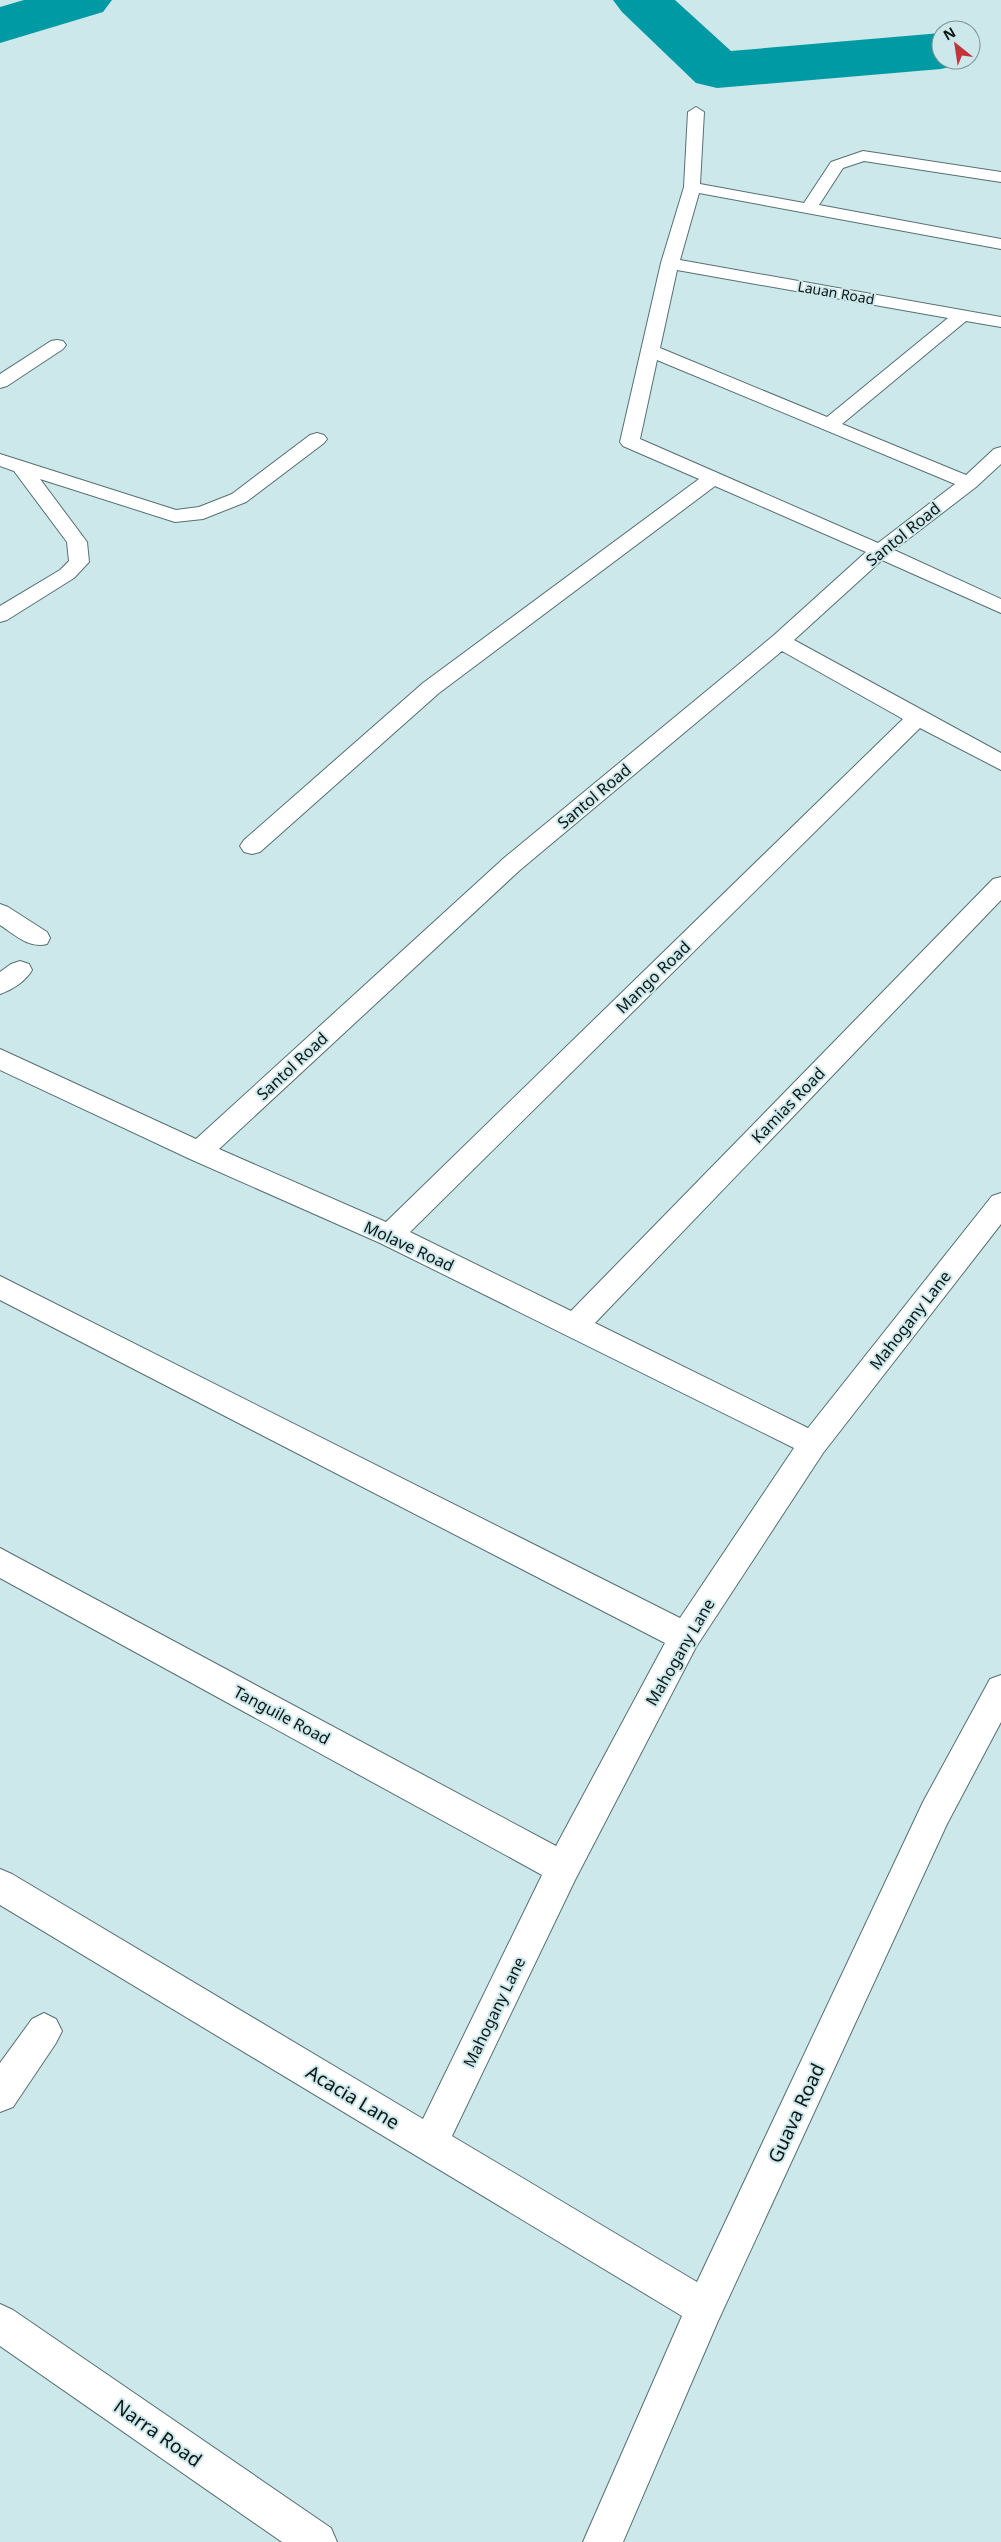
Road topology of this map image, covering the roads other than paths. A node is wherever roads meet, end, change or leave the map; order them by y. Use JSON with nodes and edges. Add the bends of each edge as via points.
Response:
{"nodes":[{"id":1,"x":696,"y":112,"type":"dead end"},
{"id":2,"x":1001,"y":177,"type":"edge"},
{"id":3,"x":692,"y":187,"type":"junction"},
{"id":4,"x":808,"y":209,"type":"junction"},
{"id":5,"x":1001,"y":244,"type":"edge"},
{"id":6,"x":670,"y":263,"type":"junction"},
{"id":7,"x":962,"y":315,"type":"junction"},
{"id":8,"x":1001,"y":322,"type":"edge"},
{"id":9,"x":57,"y":345,"type":"dead end"},
{"id":10,"x":651,"y":351,"type":"junction"},
{"id":11,"x":0,"y":382,"type":"edge"},
{"id":12,"x":830,"y":424,"type":"junction"},
{"id":13,"x":317,"y":440,"type":"dead end"},
{"id":14,"x":1001,"y":453,"type":"edge"},
{"id":15,"x":0,"y":460,"type":"edge"},
{"id":16,"x":20,"y":466,"type":"junction"},
{"id":17,"x":713,"y":478,"type":"junction"},
{"id":18,"x":969,"y":483,"type":"junction"},
{"id":19,"x":880,"y":551,"type":"junction"},
{"id":20,"x":1001,"y":606,"type":"edge"},
{"id":21,"x":0,"y":615,"type":"edge"},
{"id":22,"x":780,"y":640,"type":"junction"},
{"id":23,"x":917,"y":718,"type":"junction"},
{"id":24,"x":1001,"y":763,"type":"edge"},
{"id":25,"x":252,"y":846,"type":"dead end"},
{"id":26,"x":1001,"y":885,"type":"edge"},
{"id":27,"x":0,"y":913,"type":"edge"},
{"id":28,"x":38,"y":938,"type":"dead end"},
{"id":29,"x":20,"y":970,"type":"dead end"},
{"id":30,"x":0,"y":986,"type":"edge"},
{"id":31,"x":0,"y":1059,"type":"edge"},
{"id":32,"x":199,"y":1152,"type":"junction"},
{"id":33,"x":1001,"y":1204,"type":"edge"},
{"id":34,"x":390,"y":1236,"type":"junction"},
{"id":35,"x":0,"y":1287,"type":"edge"},
{"id":36,"x":576,"y":1325,"type":"junction"},
{"id":37,"x":813,"y":1444,"type":"junction"},
{"id":38,"x":0,"y":1562,"type":"edge"},
{"id":39,"x":685,"y":1637,"type":"junction"},
{"id":40,"x":1001,"y":1690,"type":"edge"},
{"id":41,"x":564,"y":1868,"type":"junction"},
{"id":42,"x":0,"y":1886,"type":"edge"},
{"id":43,"x":44,"y":2031,"type":"dead end"},
{"id":44,"x":0,"y":2094,"type":"edge"},
{"id":45,"x":430,"y":2144,"type":"junction"},
{"id":46,"x":706,"y":2308,"type":"junction"},
{"id":47,"x":0,"y":2323,"type":"edge"},
{"id":48,"x":317,"y":2542,"type":"edge"},
{"id":49,"x":602,"y":2542,"type":"edge"}],
"edges":[{"from":1,"to":3,"type":"street"},
{"from":2,"to":4,"type":"street","via":[[863,156],[837,165]]},
{"from":3,"to":4,"type":"street"},
{"from":3,"to":6,"type":"street"},
{"from":4,"to":5,"type":"street"},
{"from":6,"to":7,"type":"street","name":"Lauan Road"},
{"from":6,"to":10,"type":"street"},
{"from":7,"to":8,"type":"street","name":"Lauan Road"},
{"from":7,"to":12,"type":"street"},
{"from":9,"to":11,"type":"street"},
{"from":10,"to":12,"type":"street"},
{"from":10,"to":17,"type":"street","via":[[630,442]]},
{"from":12,"to":18,"type":"street"},
{"from":13,"to":16,"type":"street","via":[[239,498],[203,513],[175,516]]},
{"from":14,"to":18,"type":"street","name":"Santol Road"},
{"from":15,"to":16,"type":"street"},
{"from":16,"to":21,"type":"street","via":[[77,542],[79,562],[67,574]]},
{"from":17,"to":19,"type":"street"},
{"from":17,"to":25,"type":"street","via":[[431,688]]},
{"from":18,"to":19,"type":"street","name":"Santol Road"},
{"from":19,"to":20,"type":"street"},
{"from":19,"to":22,"type":"street","name":"Santol Road"},
{"from":22,"to":23,"type":"street"},
{"from":22,"to":32,"type":"street","name":"Santol Road","via":[[512,864]]},
{"from":23,"to":24,"type":"street"},
{"from":23,"to":34,"type":"street","name":"Mango Road"},
{"from":26,"to":36,"type":"street","name":"Kamias Road"},
{"from":27,"to":28,"type":"street"},
{"from":29,"to":30,"type":"street"},
{"from":31,"to":32,"type":"street","name":"Molave Road"},
{"from":32,"to":34,"type":"street","name":"Molave Road"},
{"from":33,"to":37,"type":"street","name":"Mahogany Lane"},
{"from":34,"to":36,"type":"street","name":"Molave Road"},
{"from":35,"to":39,"type":"street"},
{"from":36,"to":37,"type":"street","name":"Molave Road"},
{"from":37,"to":39,"type":"street","name":"Mahogany Lane"},
{"from":38,"to":41,"type":"street","name":"Tanguile Road"},
{"from":39,"to":41,"type":"street","name":"Mahogany Lane"},
{"from":40,"to":46,"type":"street","name":"Guava Road","via":[[935,1813]]},
{"from":41,"to":45,"type":"street","name":"Mahogany Lane"},
{"from":42,"to":45,"type":"street","name":"Acacia Lane"},
{"from":43,"to":44,"type":"street"},
{"from":45,"to":46,"type":"street","name":"Acacia Lane"},
{"from":46,"to":49,"type":"street","name":"Guava Road"},
{"from":47,"to":48,"type":"street","name":"Narra Road"}]}
